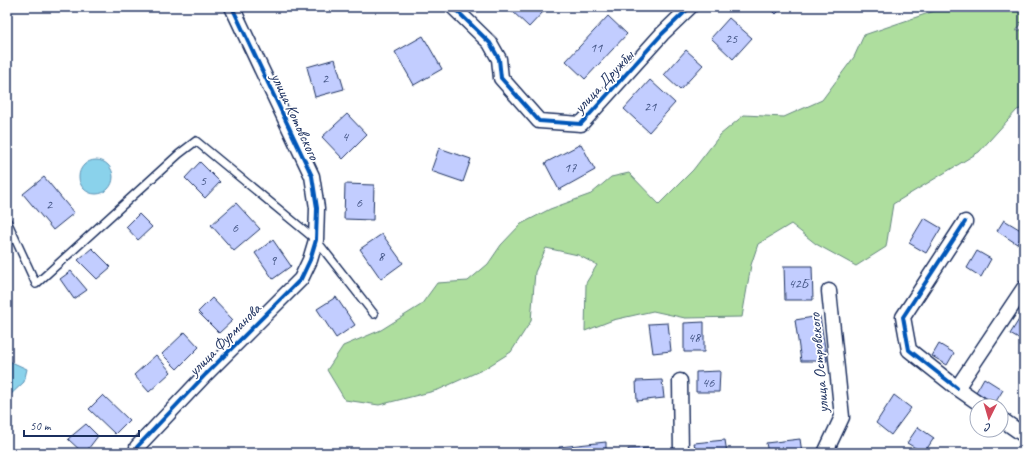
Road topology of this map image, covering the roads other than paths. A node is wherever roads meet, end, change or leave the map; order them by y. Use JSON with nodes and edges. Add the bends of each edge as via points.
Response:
{"nodes":[{"id":1,"x":232,"y":7,"type":"edge"},
{"id":2,"x":453,"y":7,"type":"edge"},
{"id":3,"x":690,"y":7,"type":"edge"},
{"id":4,"x":7,"y":221,"type":"edge"},
{"id":5,"x":965,"y":222,"type":"dead end"},
{"id":6,"x":316,"y":240,"type":"junction"},
{"id":7,"x":1024,"y":288,"type":"edge"},
{"id":8,"x":829,"y":291,"type":"dead end"},
{"id":9,"x":374,"y":314,"type":"dead end"},
{"id":10,"x":680,"y":381,"type":"dead end"},
{"id":11,"x":957,"y":388,"type":"junction"},
{"id":12,"x":971,"y":398,"type":"edge"},
{"id":13,"x":1009,"y":425,"type":"edge"},
{"id":14,"x":1024,"y":435,"type":"edge"},
{"id":15,"x":137,"y":447,"type":"dead end"},
{"id":16,"x":681,"y":453,"type":"edge"},
{"id":17,"x":825,"y":453,"type":"edge"}],
"edges":[{"from":1,"to":6,"type":"street","name":"улица Котовского","via":[[312,176],[317,208]]},
{"from":2,"to":3,"type":"street","name":"улица Дружбы","via":[[490,43],[498,59],[502,78],[538,122],[581,124],[662,34]]},
{"from":4,"to":6,"type":"lane","via":[[36,284],[178,154],[196,141]]},
{"from":5,"to":11,"type":"street","via":[[903,317],[909,350]]},
{"from":6,"to":9,"type":"lane"},
{"from":6,"to":15,"type":"street","name":"улица Фурманова","via":[[301,279]]},
{"from":7,"to":11,"type":"street"},
{"from":8,"to":17,"type":"street","name":"улица Островского","via":[[842,417]]},
{"from":10,"to":16,"type":"street"},
{"from":11,"to":12,"type":"street"},
{"from":13,"to":14,"type":"street"}]}
